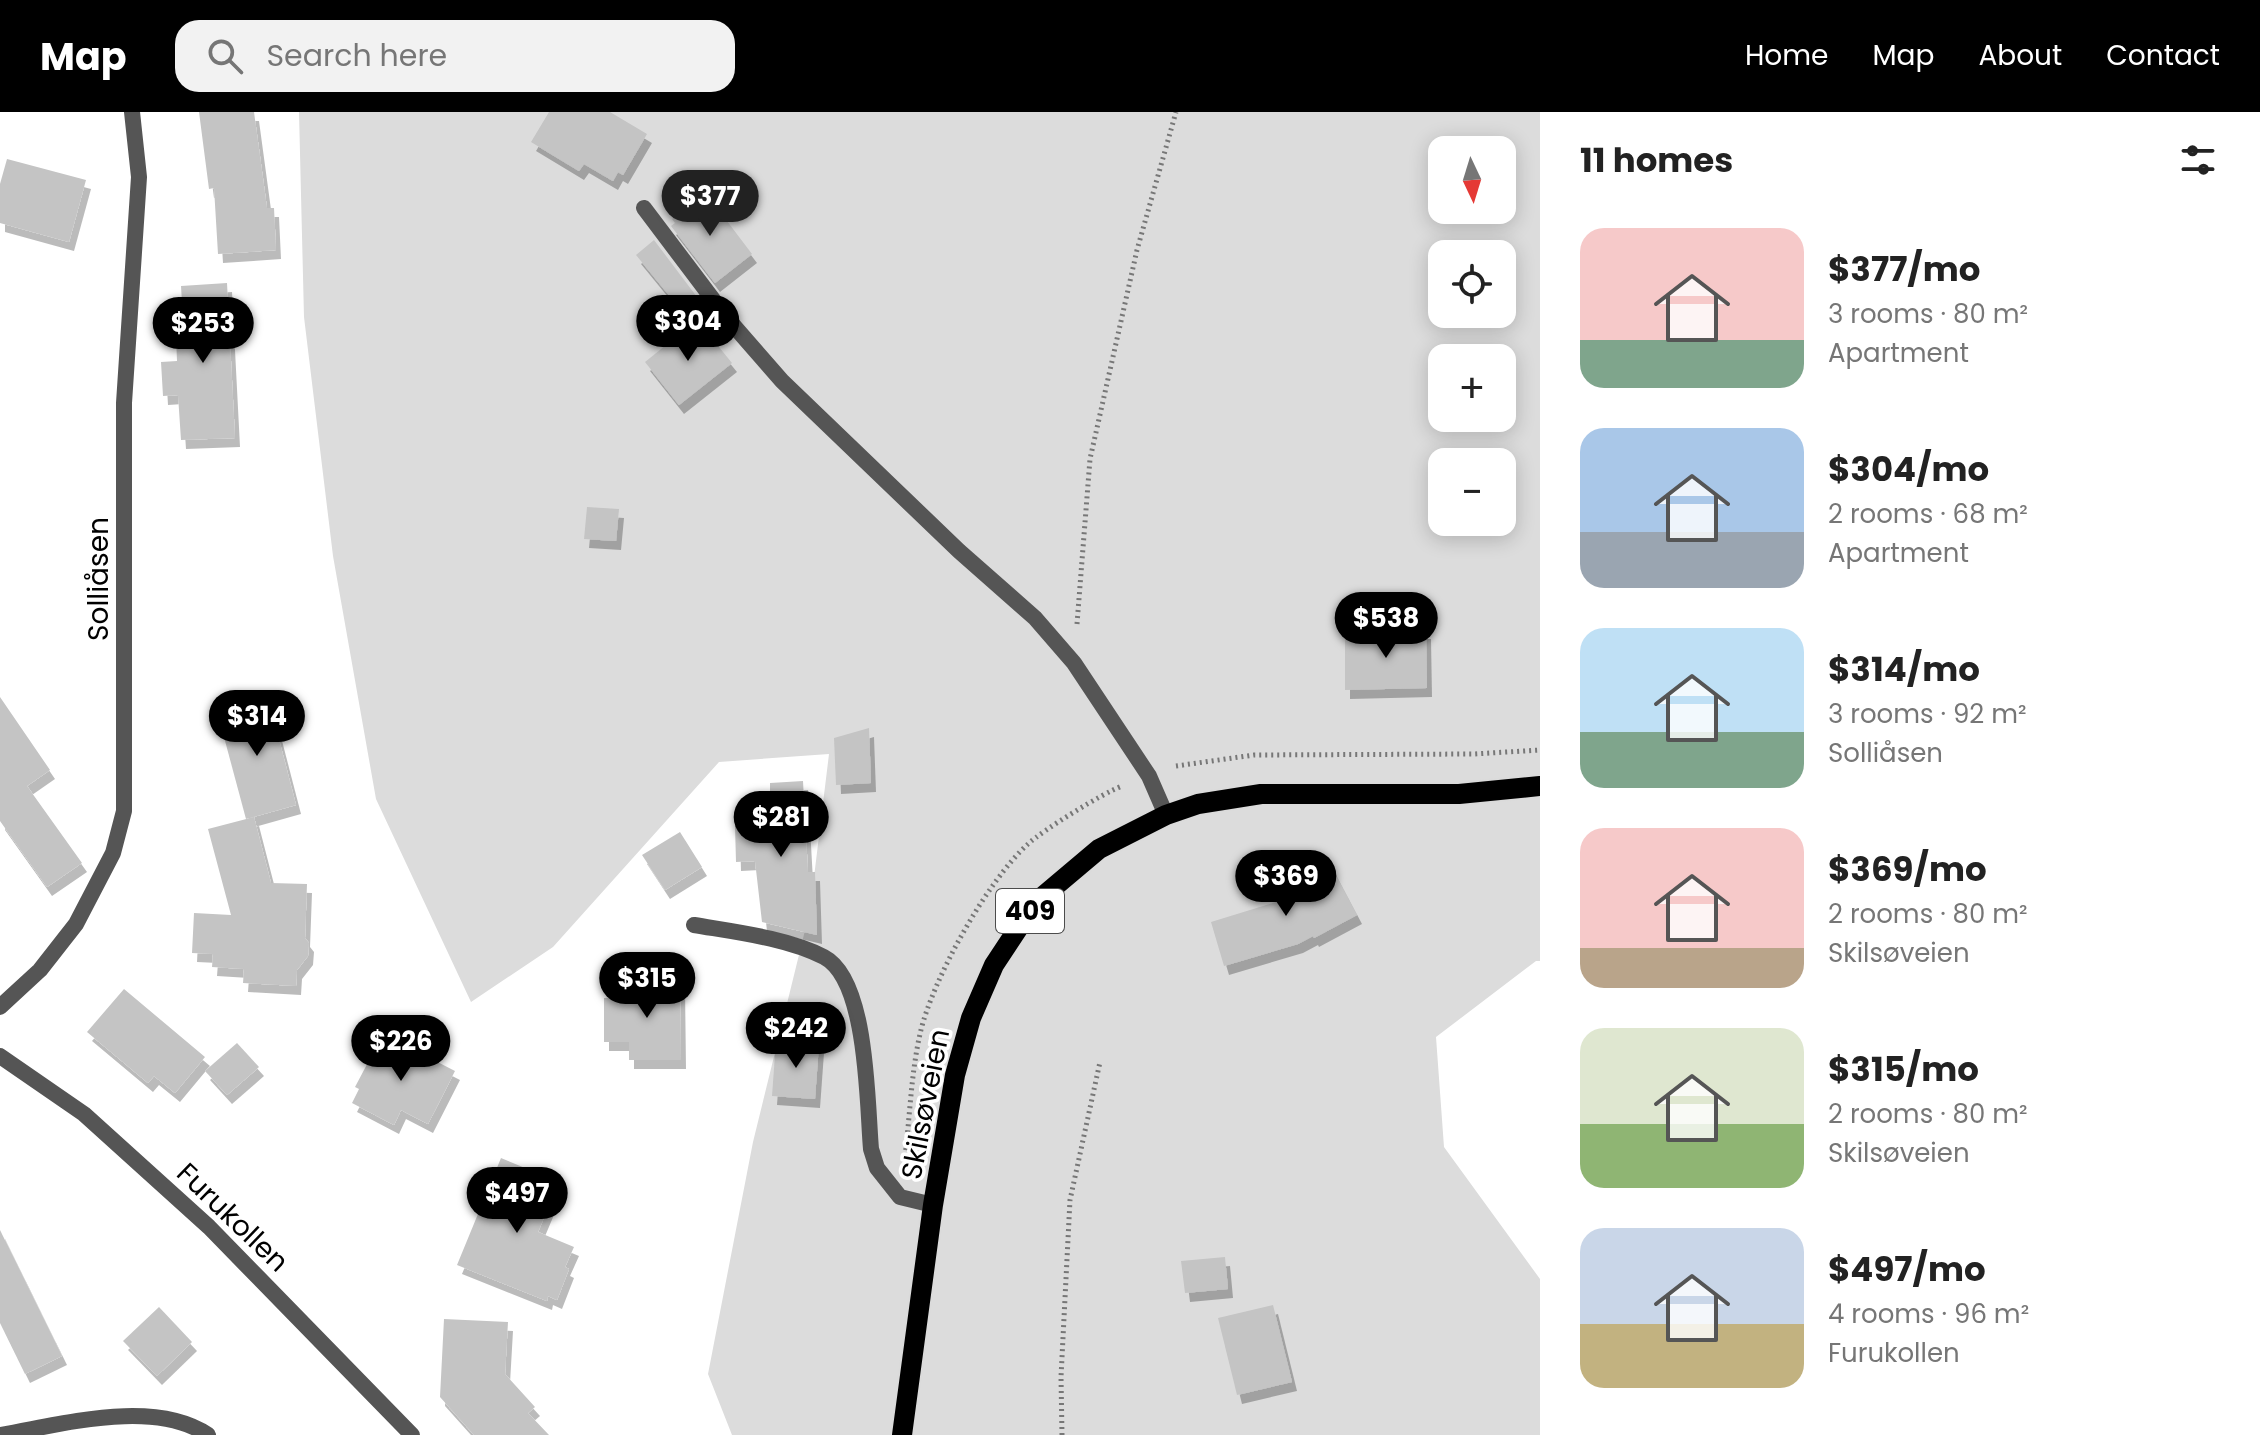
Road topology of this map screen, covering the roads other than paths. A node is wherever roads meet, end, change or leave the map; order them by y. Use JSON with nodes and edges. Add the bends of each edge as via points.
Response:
{"nodes":[{"id":1,"x":132,"y":112,"type":"edge"},
{"id":2,"x":644,"y":208,"type":"dead end"},
{"id":3,"x":1540,"y":786,"type":"edge"},
{"id":4,"x":1166,"y":815,"type":"junction"},
{"id":5,"x":694,"y":925,"type":"dead end"},
{"id":6,"x":0,"y":1007,"type":"edge"},
{"id":7,"x":0,"y":1056,"type":"edge"},
{"id":8,"x":933,"y":1205,"type":"junction"},
{"id":9,"x":0,"y":1435,"type":"edge"},
{"id":10,"x":208,"y":1435,"type":"edge"},
{"id":11,"x":412,"y":1435,"type":"edge"},
{"id":12,"x":902,"y":1435,"type":"edge"}],
"edges":[{"from":1,"to":6,"type":"street","name":"Solliåsen","via":[[139,177],[124,403],[124,811],[113,853],[76,924],[40,970]]},
{"from":2,"to":4,"type":"street","via":[[782,381],[1035,618],[1074,663],[1149,776]]},
{"from":3,"to":4,"type":"main road","name":"Skilsøveien","number":"409","via":[[1459,794],[1261,794]]},
{"from":4,"to":8,"type":"main road","name":"Skilsøveien","number":"409","via":[[1099,849],[1035,903],[994,965],[955,1075]]},
{"from":5,"to":8,"type":"street","via":[[764,936],[826,958],[840,972],[860,1027],[877,1168],[900,1197]]},
{"from":7,"to":11,"type":"street","name":"Furukollen","via":[[84,1114],[209,1227]]},
{"from":8,"to":12,"type":"main road","name":"Skilsøveien","number":"409"},
{"from":9,"to":10,"type":"street","via":[[118,1416],[157,1418]]}]}
